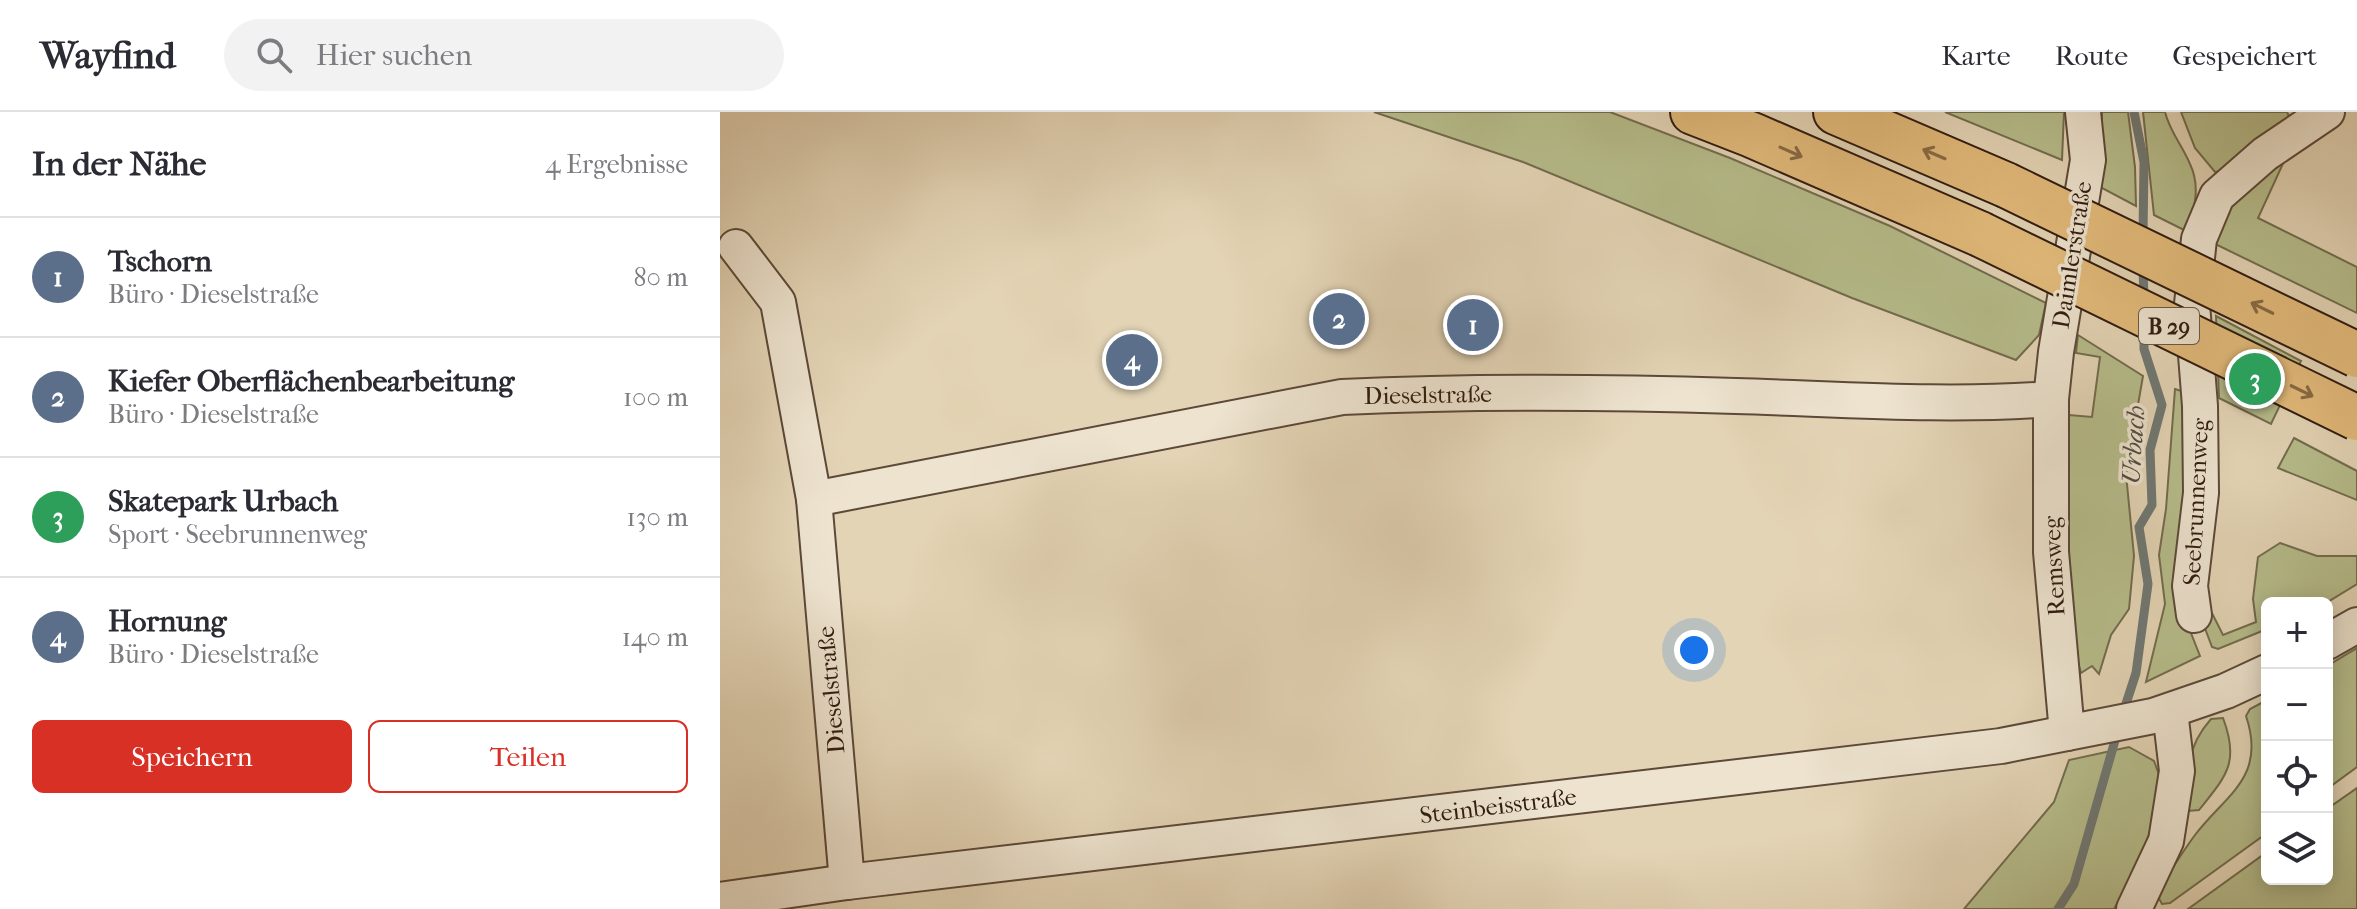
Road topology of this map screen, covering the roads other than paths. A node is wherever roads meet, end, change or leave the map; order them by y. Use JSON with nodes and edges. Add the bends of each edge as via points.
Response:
{"nodes":[{"id":1,"x":1693,"y":112,"type":"edge"},
{"id":2,"x":1836,"y":112,"type":"edge"},
{"id":3,"x":2083,"y":112,"type":"edge"},
{"id":4,"x":2327,"y":112,"type":"edge"},
{"id":5,"x":736,"y":247,"type":"dead end"},
{"id":6,"x":2357,"y":355,"type":"edge"},
{"id":7,"x":2051,"y":399,"type":"junction"},
{"id":8,"x":2357,"y":418,"type":"edge"},
{"id":9,"x":814,"y":499,"type":"junction"},
{"id":10,"x":2194,"y":615,"type":"dead end"},
{"id":11,"x":2357,"y":625,"type":"edge"},
{"id":12,"x":2333,"y":639,"type":"edge"},
{"id":13,"x":2261,"y":675,"type":"edge"},
{"id":14,"x":2161,"y":713,"type":"junction"},
{"id":15,"x":2077,"y":731,"type":"junction"},
{"id":16,"x":847,"y":882,"type":"junction"},
{"id":17,"x":720,"y":900,"type":"edge"},
{"id":18,"x":2134,"y":909,"type":"edge"}],
"edges":[{"from":1,"to":8,"type":"highway","number":"B 29","one_way":true,"bridge":true,"via":[[1980,234]]},
{"from":6,"to":2,"type":"highway","number":"B 29","one_way":true,"bridge":true,"via":[[2006,185]]},
{"from":3,"to":7,"type":"street","name":"Daimlerstraße","via":[[2088,160]]},
{"from":4,"to":10,"type":"street","name":"Seebrunnenweg","via":[[2265,154],[2217,196],[2199,239],[2192,304],[2201,493],[2190,586]]},
{"from":5,"to":9,"type":"street","name":"Dieselstraße","via":[[778,302]]},
{"from":7,"to":9,"type":"street","name":"Dieselstraße","via":[[1986,404],[1638,393],[1342,397]]},
{"from":7,"to":15,"type":"street","name":"Remsweg","via":[[2051,552]]},
{"from":9,"to":16,"type":"street","name":"Dieselstraße"},
{"from":11,"to":12,"type":"street"},
{"from":13,"to":14,"type":"street","name":"Steinbeisstraße"},
{"from":14,"to":15,"type":"street","name":"Steinbeisstraße"},
{"from":14,"to":18,"type":"street","via":[[2177,771],[2166,841]]},
{"from":15,"to":16,"type":"street","name":"Steinbeisstraße","via":[[2001,746]]},
{"from":16,"to":17,"type":"street","name":"Steinbeisstraße"}]}
